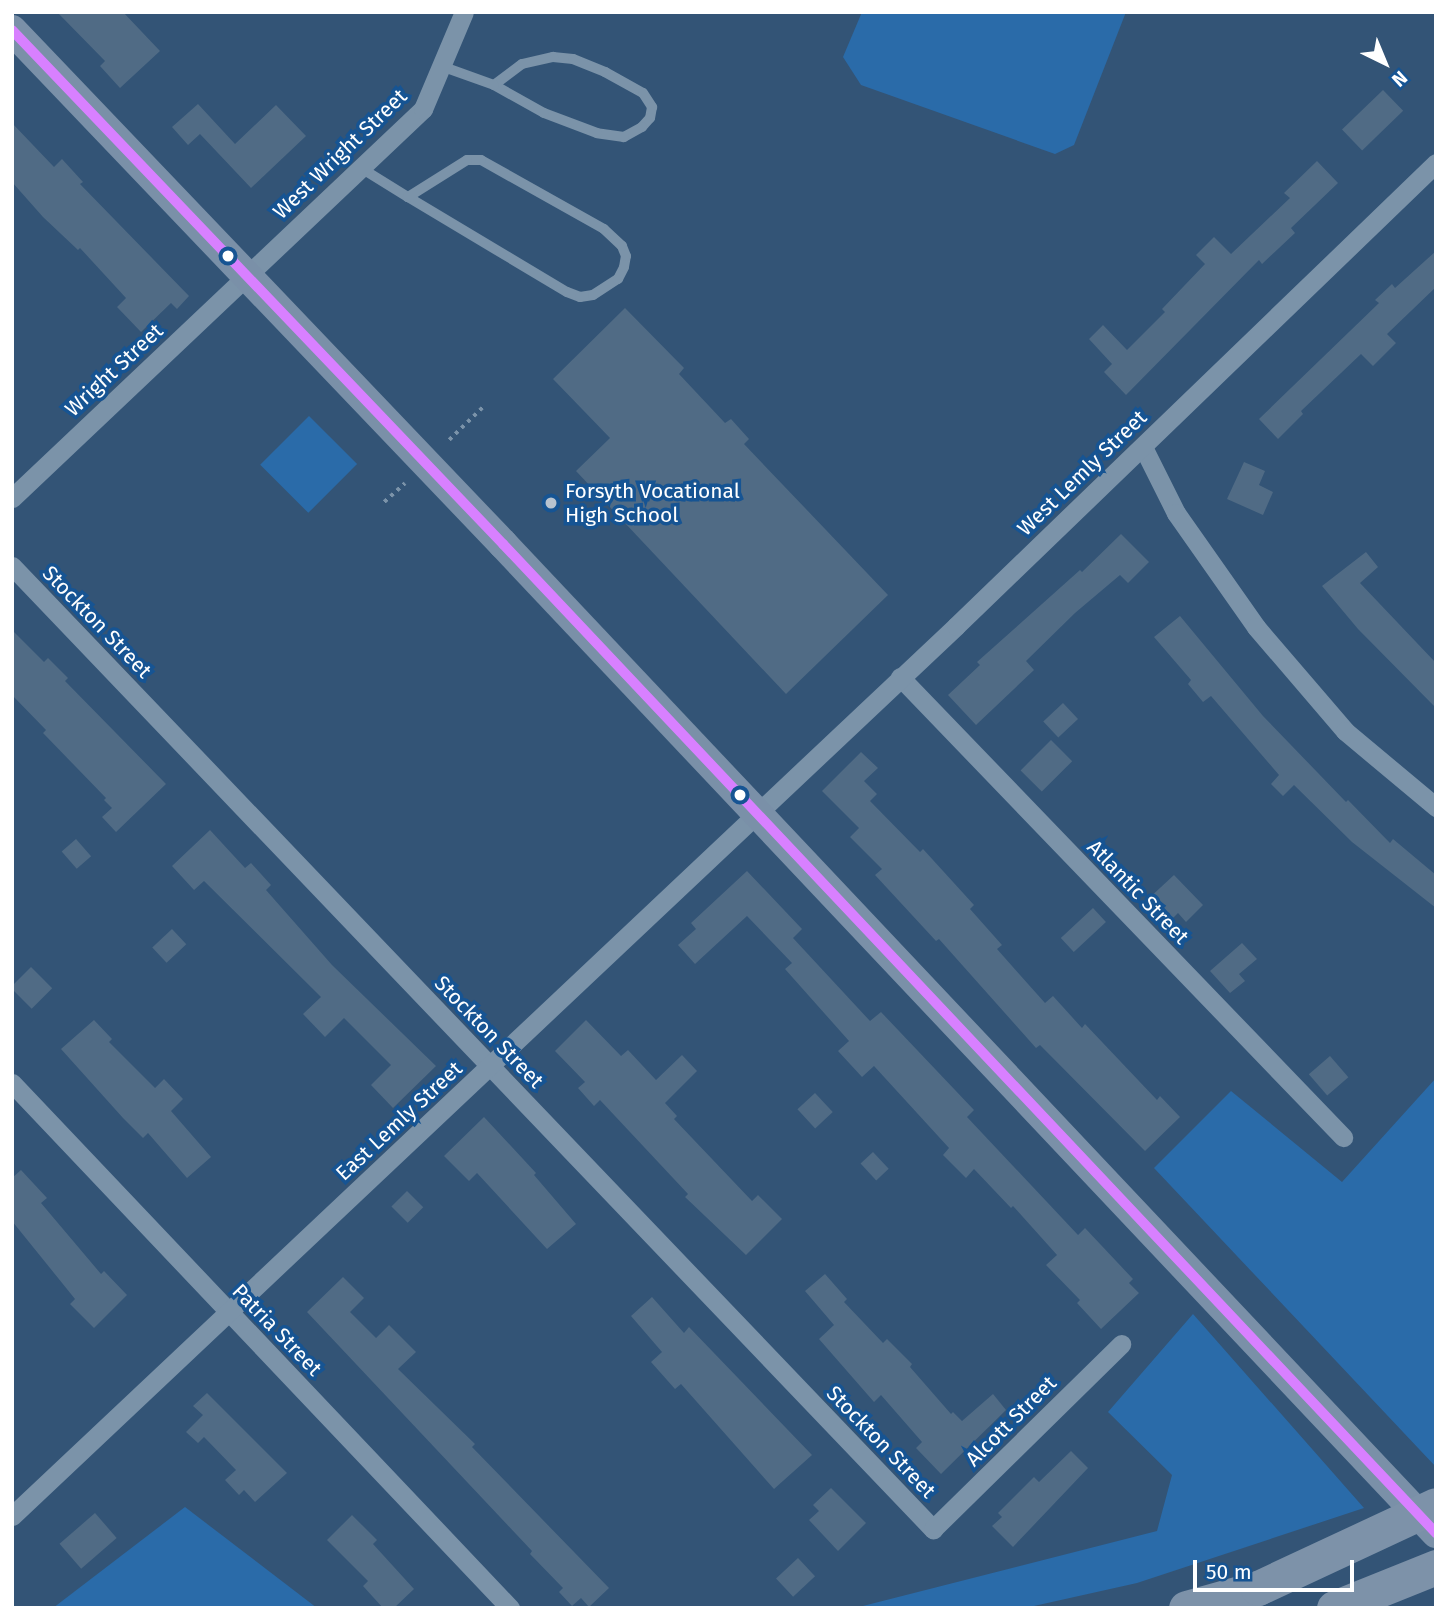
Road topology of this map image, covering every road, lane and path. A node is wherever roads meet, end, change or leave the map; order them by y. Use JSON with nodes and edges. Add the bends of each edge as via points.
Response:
{"nodes":[{"id":1,"x":464,"y":12,"type":"edge"},
{"id":2,"x":12,"y":30,"type":"edge"},
{"id":3,"x":441,"y":66,"type":"junction"},
{"id":4,"x":494,"y":85,"type":"junction"},
{"id":5,"x":1436,"y":163,"type":"edge"},
{"id":6,"x":361,"y":168,"type":"junction"},
{"id":7,"x":408,"y":197,"type":"junction"},
{"id":8,"x":247,"y":276,"type":"junction"},
{"id":9,"x":485,"y":405,"type":"dead end"},
{"id":10,"x":449,"y":440,"type":"dead end"},
{"id":11,"x":1143,"y":447,"type":"junction"},
{"id":12,"x":405,"y":482,"type":"dead end"},
{"id":13,"x":12,"y":498,"type":"edge"},
{"id":14,"x":384,"y":502,"type":"dead end"},
{"id":15,"x":12,"y":566,"type":"edge"},
{"id":16,"x":900,"y":677,"type":"junction"},
{"id":17,"x":1436,"y":807,"type":"edge"},
{"id":18,"x":756,"y":812,"type":"junction"},
{"id":19,"x":490,"y":1066,"type":"junction"},
{"id":20,"x":12,"y":1083,"type":"edge"},
{"id":21,"x":1343,"y":1138,"type":"dead end"},
{"id":22,"x":229,"y":1312,"type":"junction"},
{"id":23,"x":1121,"y":1345,"type":"dead end"},
{"id":24,"x":1436,"y":1505,"type":"edge"},
{"id":25,"x":12,"y":1516,"type":"edge"},
{"id":26,"x":933,"y":1529,"type":"joint"},
{"id":27,"x":1436,"y":1533,"type":"edge"},
{"id":28,"x":1436,"y":1567,"type":"edge"},
{"id":29,"x":510,"y":1608,"type":"edge"},
{"id":30,"x":1186,"y":1608,"type":"edge"},
{"id":31,"x":1334,"y":1608,"type":"edge"}],
"edges":[{"from":1,"to":3,"type":"street","name":"West Wright Street"},
{"from":2,"to":8,"type":"main road"},
{"from":3,"to":4,"type":"lane"},
{"from":3,"to":6,"type":"street","name":"West Wright Street","via":[[424,109]]},
{"from":4,"to":4,"type":"lane","via":[[544,113],[597,133],[624,137],[642,127],[652,107],[643,93],[573,59],[537,59]]},
{"from":5,"to":11,"type":"street","name":"West Lemly Street"},
{"from":6,"to":7,"type":"lane"},
{"from":6,"to":8,"type":"street","name":"West Wright Street"},
{"from":7,"to":7,"type":"lane","via":[[580,297],[606,288],[624,267],[622,246],[604,229],[481,160],[454,166]]},
{"from":8,"to":13,"type":"street","name":"Wright Street"},
{"from":8,"to":18,"type":"main road"},
{"from":9,"to":10,"type":"path"},
{"from":11,"to":16,"type":"street","name":"West Lemly Street"},
{"from":11,"to":17,"type":"street","via":[[1176,513],[1256,626],[1345,731]]},
{"from":12,"to":14,"type":"path"},
{"from":15,"to":19,"type":"street","name":"Stockton Street"},
{"from":16,"to":18,"type":"street","name":"West Lemly Street"},
{"from":16,"to":21,"type":"street","name":"Atlantic Street"},
{"from":18,"to":19,"type":"street","name":"East Lemly Street"},
{"from":18,"to":27,"type":"main road"},
{"from":19,"to":22,"type":"street","name":"East Lemly Street"},
{"from":19,"to":26,"type":"street","name":"Stockton Street"},
{"from":20,"to":22,"type":"street","name":"Patria Street"},
{"from":22,"to":25,"type":"street","name":"East Lemly Street"},
{"from":22,"to":29,"type":"street","name":"Patria Street"},
{"from":23,"to":26,"type":"street","name":"Alcott Street"},
{"from":24,"to":30,"type":"highway","via":[[1258,1588]]},
{"from":28,"to":31,"type":"highway"}]}
